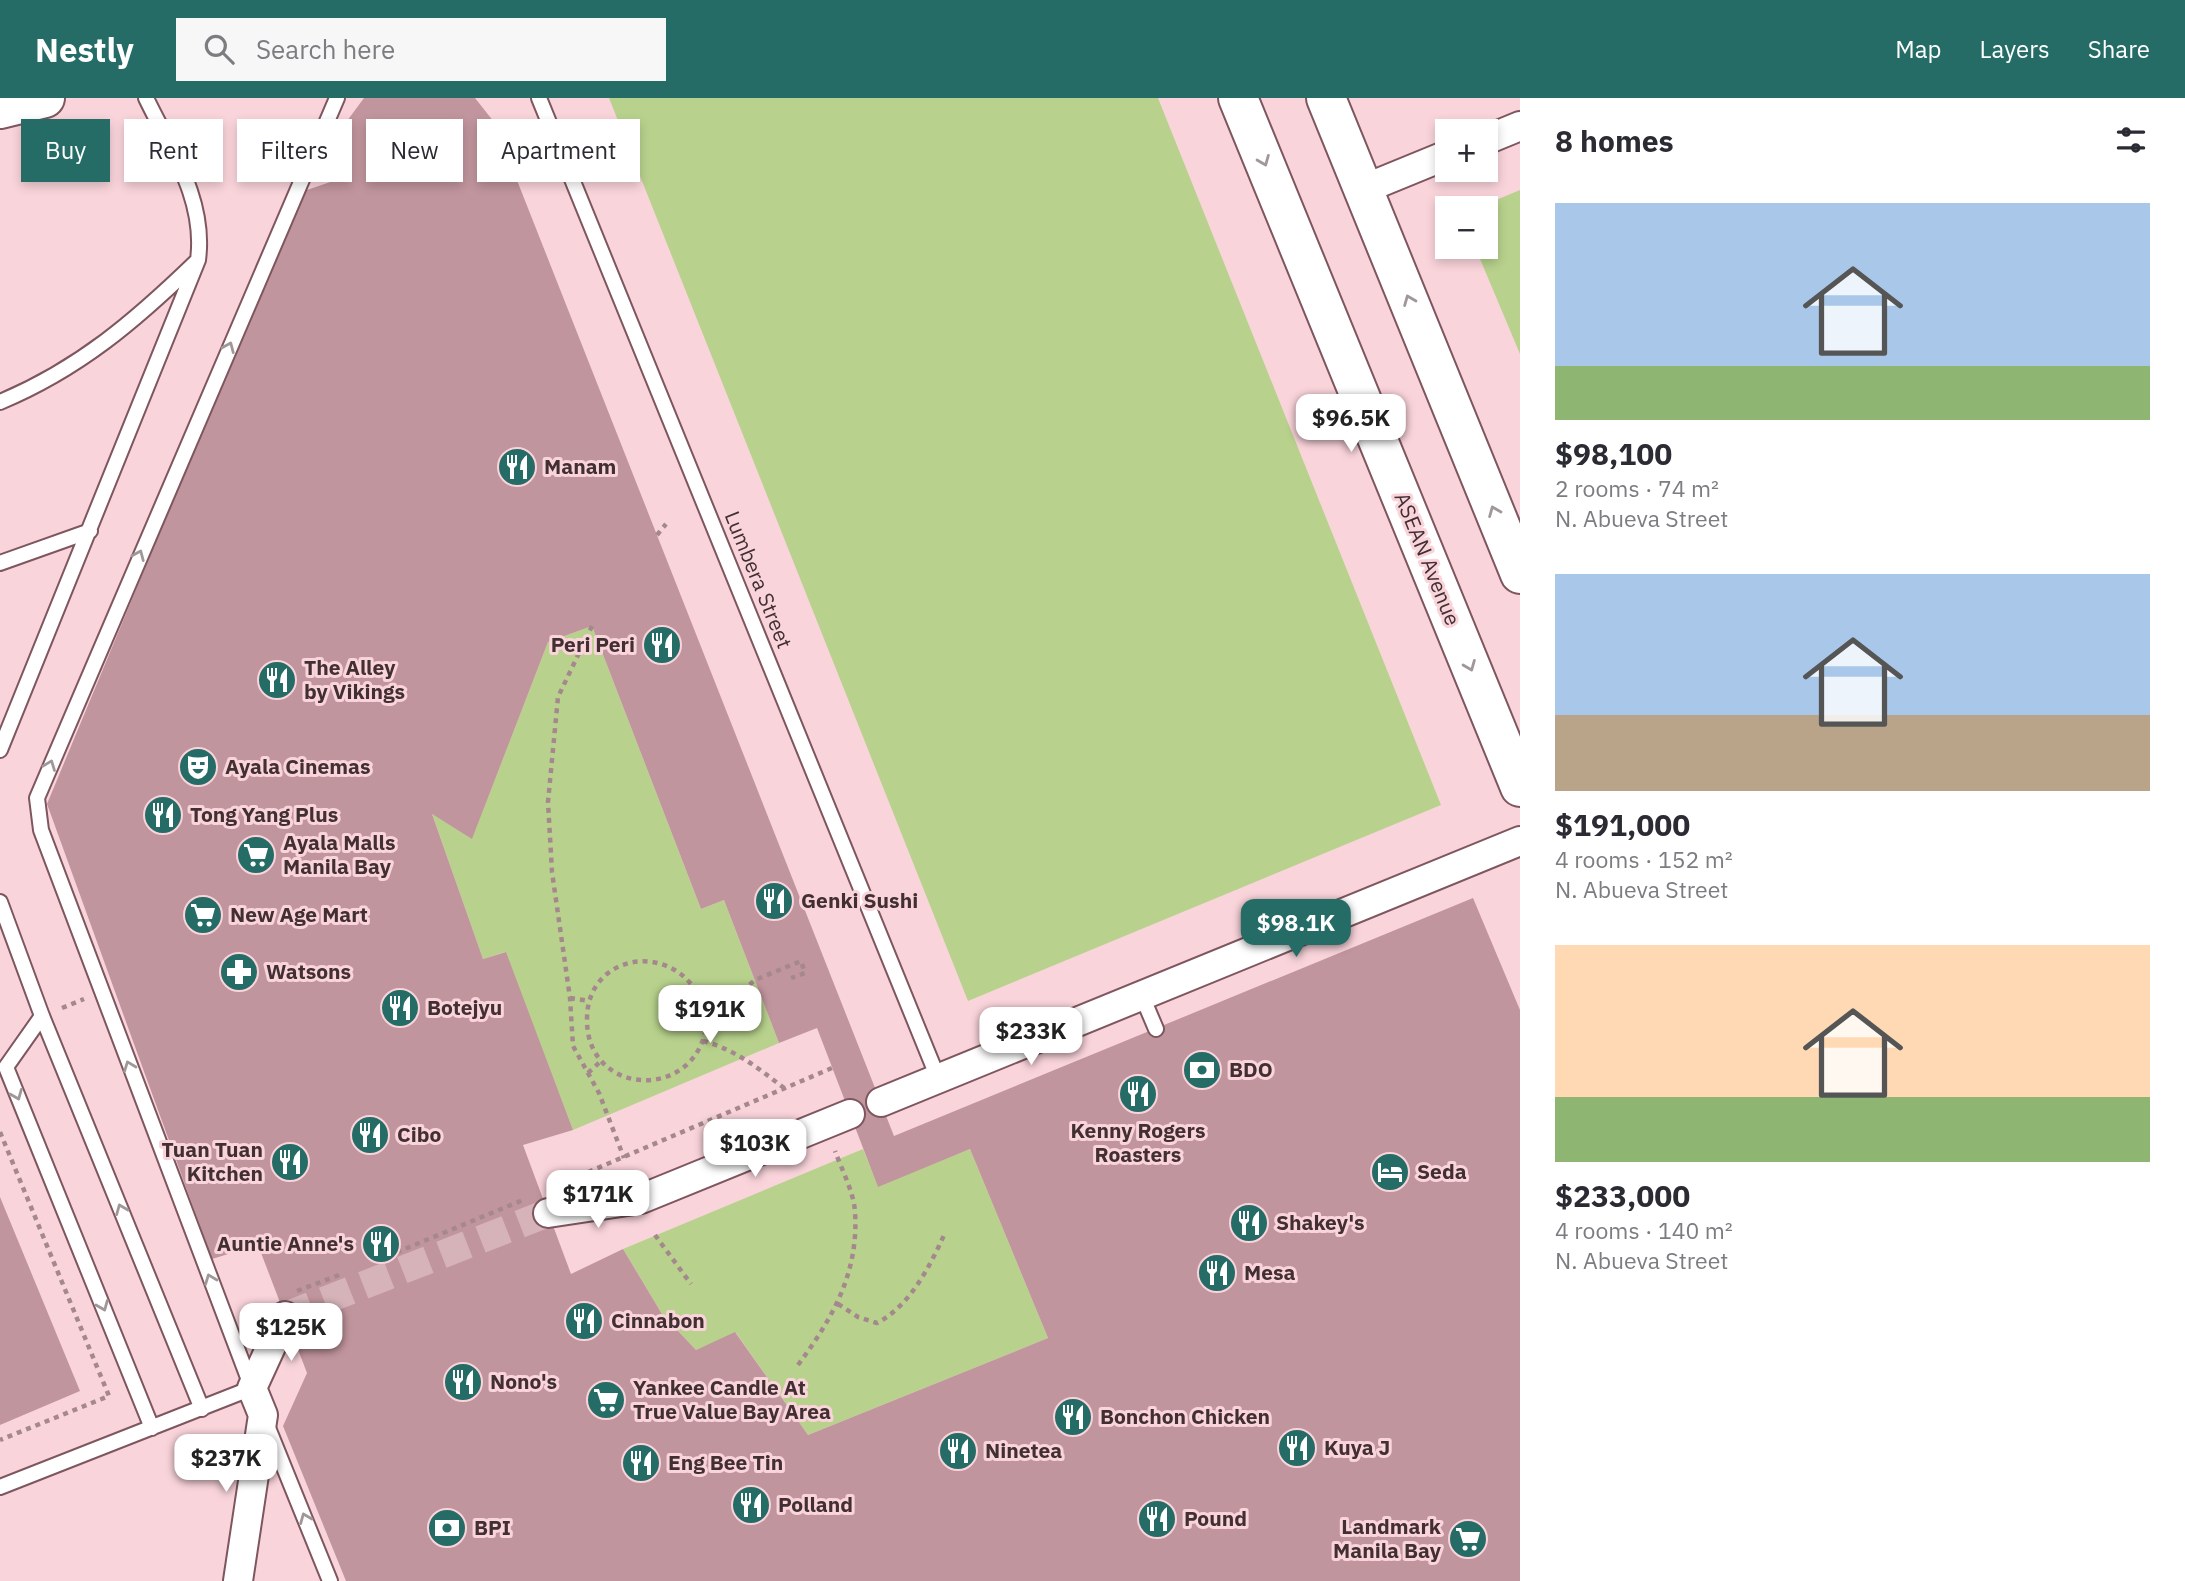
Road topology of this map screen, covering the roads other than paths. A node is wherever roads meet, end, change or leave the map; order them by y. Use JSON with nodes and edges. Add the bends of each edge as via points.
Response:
{"nodes":[{"id":1,"x":45,"y":98,"type":"edge"},
{"id":2,"x":146,"y":98,"type":"edge"},
{"id":3,"x":337,"y":98,"type":"edge"},
{"id":4,"x":539,"y":98,"type":"edge"},
{"id":5,"x":1238,"y":98,"type":"edge"},
{"id":6,"x":1326,"y":98,"type":"edge"},
{"id":7,"x":0,"y":109,"type":"edge"},
{"id":8,"x":1520,"y":125,"type":"edge"},
{"id":9,"x":1498,"y":135,"type":"edge"},
{"id":10,"x":1435,"y":160,"type":"edge"},
{"id":11,"x":1364,"y":190,"type":"junction"},
{"id":12,"x":198,"y":260,"type":"junction"},
{"id":13,"x":0,"y":402,"type":"edge"},
{"id":14,"x":90,"y":530,"type":"junction"},
{"id":15,"x":0,"y":563,"type":"edge"},
{"id":16,"x":1520,"y":574,"type":"edge"},
{"id":17,"x":0,"y":750,"type":"edge"},
{"id":18,"x":1520,"y":787,"type":"edge"},
{"id":19,"x":1520,"y":841,"type":"edge"},
{"id":20,"x":0,"y":902,"type":"edge"},
{"id":21,"x":1142,"y":996,"type":"junction"},
{"id":22,"x":42,"y":1016,"type":"junction"},
{"id":23,"x":1156,"y":1029,"type":"dead end"},
{"id":24,"x":938,"y":1078,"type":"junction"},
{"id":25,"x":881,"y":1102,"type":"dead end"},
{"id":26,"x":837,"y":1119,"type":"road end"},
{"id":27,"x":537,"y":1206,"type":"tunnel mouth"},
{"id":28,"x":285,"y":1316,"type":"tunnel mouth"},
{"id":29,"x":252,"y":1388,"type":"junction"},
{"id":30,"x":202,"y":1409,"type":"junction"},
{"id":31,"x":263,"y":1415,"type":"junction"},
{"id":32,"x":152,"y":1428,"type":"junction"},
{"id":33,"x":0,"y":1487,"type":"edge"},
{"id":34,"x":238,"y":1581,"type":"edge"},
{"id":35,"x":330,"y":1581,"type":"edge"}],
"edges":[{"from":1,"to":7,"type":"street"},
{"from":2,"to":12,"type":"lane","via":[[196,205]]},
{"from":29,"to":3,"type":"lane","one_way":true,"via":[[41,830],[37,798]]},
{"from":4,"to":24,"type":"lane","name":"Lumbera Street"},
{"from":5,"to":18,"type":"street","name":"ASEAN Avenue","one_way":true},
{"from":6,"to":11,"type":"street"},
{"from":8,"to":9,"type":"street"},
{"from":10,"to":11,"type":"street"},
{"from":16,"to":11,"type":"street","one_way":true},
{"from":12,"to":13,"type":"lane","via":[[108,342],[44,384]]},
{"from":12,"to":14,"type":"lane"},
{"from":14,"to":15,"type":"lane"},
{"from":14,"to":17,"type":"lane"},
{"from":19,"to":21,"type":"street"},
{"from":20,"to":22,"type":"lane"},
{"from":21,"to":23,"type":"lane"},
{"from":21,"to":24,"type":"street"},
{"from":30,"to":22,"type":"lane","one_way":true},
{"from":22,"to":32,"type":"lane","one_way":true,"via":[[6,1067]]},
{"from":24,"to":25,"type":"street"},
{"from":26,"to":27,"type":"street","via":[[641,1199]]},
{"from":28,"to":29,"type":"street"},
{"from":29,"to":30,"type":"lane"},
{"from":29,"to":31,"type":"street"},
{"from":30,"to":32,"type":"lane"},
{"from":31,"to":34,"type":"street"},
{"from":35,"to":31,"type":"lane","one_way":true},
{"from":32,"to":33,"type":"lane"}]}
